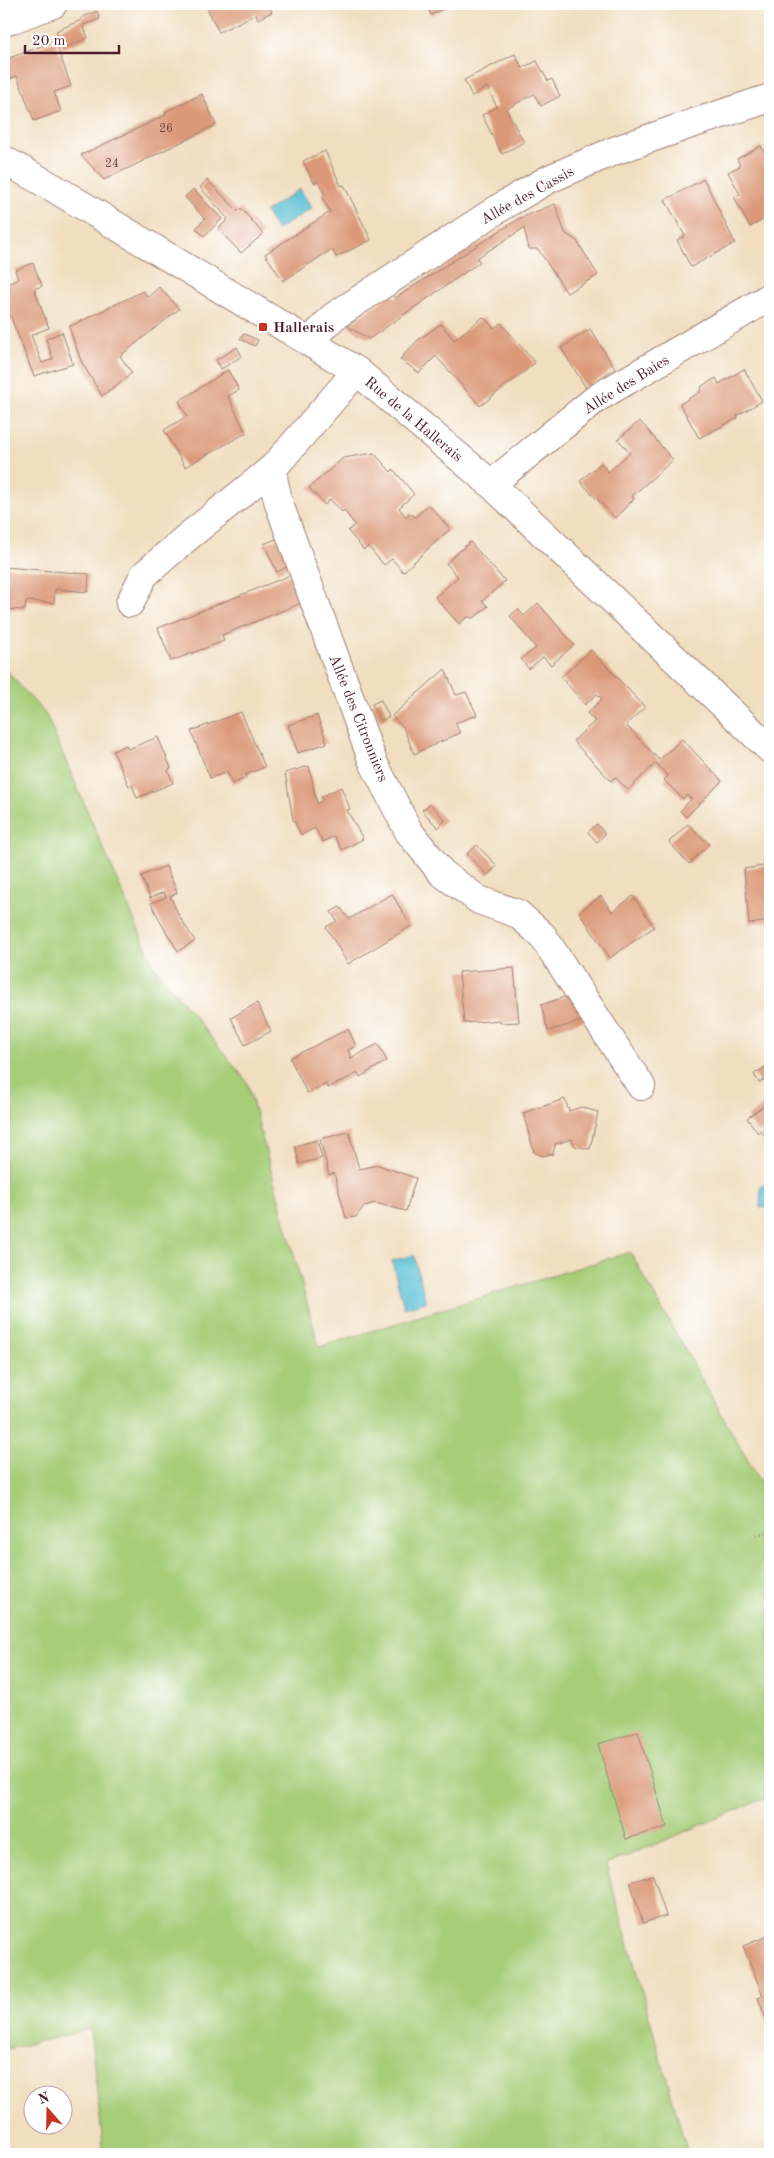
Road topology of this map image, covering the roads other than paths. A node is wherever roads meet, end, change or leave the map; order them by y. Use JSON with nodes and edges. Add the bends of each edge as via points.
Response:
{"nodes":[{"id":1,"x":53,"y":4,"type":"edge"},
{"id":2,"x":4,"y":22,"type":"edge"},
{"id":3,"x":770,"y":98,"type":"edge"},
{"id":4,"x":4,"y":160,"type":"edge"},
{"id":5,"x":770,"y":297,"type":"edge"},
{"id":6,"x":310,"y":342,"type":"junction"},
{"id":7,"x":356,"y":371,"type":"junction"},
{"id":8,"x":274,"y":467,"type":"junction"},
{"id":9,"x":491,"y":484,"type":"junction"},
{"id":10,"x":130,"y":603,"type":"dead end"},
{"id":11,"x":770,"y":749,"type":"edge"},
{"id":12,"x":641,"y":1086,"type":"dead end"}],
"edges":[{"from":1,"to":2,"type":"street"},
{"from":3,"to":6,"type":"street","name":"Allée des Cassis","via":[[623,148],[548,179],[333,317]]},
{"from":4,"to":6,"type":"street","name":"Rue de la Hallerais"},
{"from":5,"to":9,"type":"street","name":"Allée des Baies","via":[[597,398]]},
{"from":6,"to":7,"type":"street","name":"Rue de la Hallerais"},
{"from":7,"to":8,"type":"street"},
{"from":7,"to":9,"type":"street","name":"Rue de la Hallerais"},
{"from":8,"to":10,"type":"street","via":[[184,539],[144,576]]},
{"from":8,"to":12,"type":"street","name":"Allée des Citronniers","via":[[274,492],[374,762],[409,832],[442,874],[479,900],[518,914],[542,936]]},
{"from":9,"to":11,"type":"street","name":"Rue de la Hallerais"}]}
